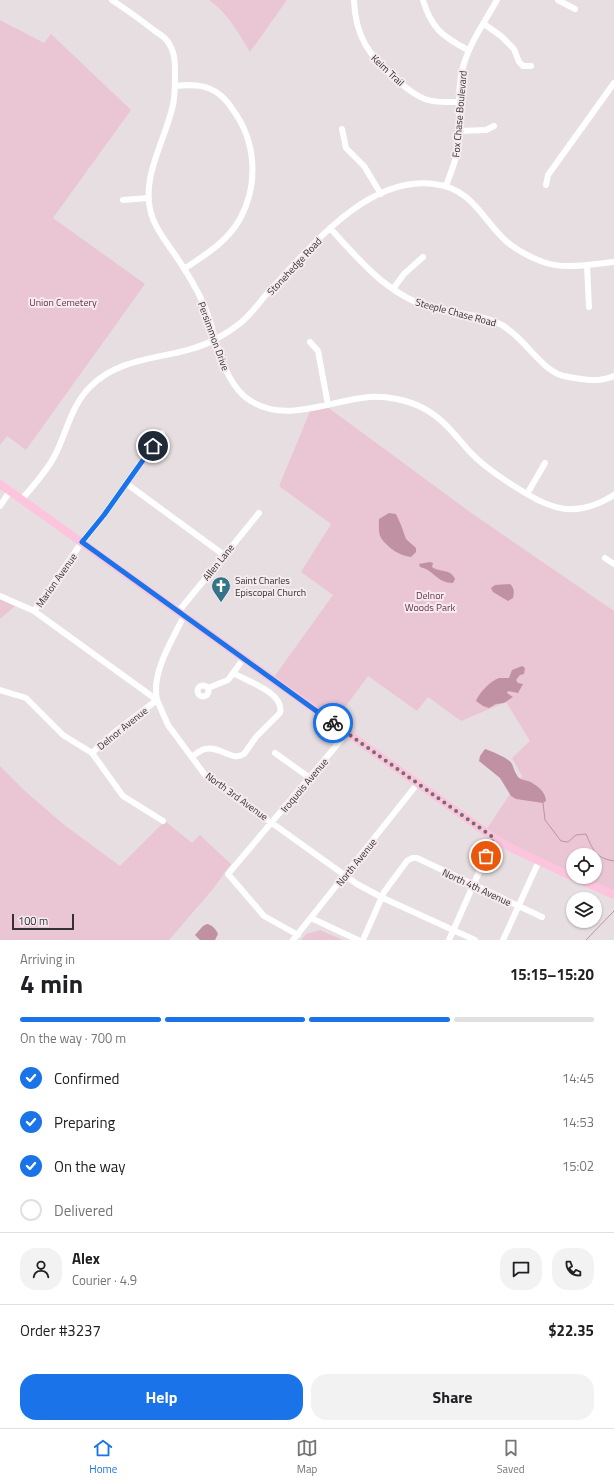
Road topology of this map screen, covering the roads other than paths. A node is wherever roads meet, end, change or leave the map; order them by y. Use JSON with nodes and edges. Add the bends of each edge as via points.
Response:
{"nodes":[{"id":1,"x":112,"y":0,"type":"edge"},
{"id":2,"x":354,"y":0,"type":"edge"},
{"id":3,"x":423,"y":0,"type":"edge"},
{"id":4,"x":497,"y":0,"type":"edge"},
{"id":5,"x":558,"y":0,"type":"edge"},
{"id":6,"x":575,"y":9,"type":"dead end"},
{"id":7,"x":484,"y":24,"type":"junction"},
{"id":8,"x":468,"y":50,"type":"junction"},
{"id":9,"x":531,"y":66,"type":"dead end"},
{"id":10,"x":614,"y":83,"type":"edge"},
{"id":11,"x":175,"y":86,"type":"junction"},
{"id":12,"x":458,"y":102,"type":"junction"},
{"id":13,"x":494,"y":126,"type":"dead end"},
{"id":14,"x":342,"y":129,"type":"dead end"},
{"id":15,"x":459,"y":131,"type":"junction"},
{"id":16,"x":546,"y":185,"type":"dead end"},
{"id":17,"x":446,"y":186,"type":"junction"},
{"id":18,"x":381,"y":194,"type":"junction"},
{"id":19,"x":148,"y":198,"type":"junction"},
{"id":20,"x":123,"y":200,"type":"dead end"},
{"id":21,"x":330,"y":228,"type":"junction"},
{"id":22,"x":423,"y":257,"type":"dead end"},
{"id":23,"x":614,"y":262,"type":"edge"},
{"id":24,"x":587,"y":265,"type":"junction"},
{"id":25,"x":184,"y":269,"type":"junction"},
{"id":26,"x":393,"y":289,"type":"junction"},
{"id":27,"x":589,"y":307,"type":"dead end"},
{"id":28,"x":216,"y":339,"type":"junction"},
{"id":29,"x":310,"y":342,"type":"dead end"},
{"id":30,"x":614,"y":376,"type":"edge"},
{"id":31,"x":328,"y":405,"type":"junction"},
{"id":32,"x":162,"y":433,"type":"dead end"},
{"id":33,"x":545,"y":463,"type":"dead end"},
{"id":34,"x":0,"y":484,"type":"edge"},
{"id":35,"x":126,"y":484,"type":"junction"},
{"id":36,"x":10,"y":491,"type":"junction"},
{"id":37,"x":527,"y":494,"type":"junction"},
{"id":38,"x":614,"y":495,"type":"edge"},
{"id":39,"x":22,"y":500,"type":"junction"},
{"id":40,"x":0,"y":506,"type":"edge"},
{"id":41,"x":259,"y":513,"type":"dead end"},
{"id":42,"x":82,"y":542,"type":"junction"},
{"id":43,"x":224,"y":555,"type":"junction"},
{"id":44,"x":605,"y":558,"type":"dead end"},
{"id":45,"x":614,"y":564,"type":"edge"},
{"id":46,"x":0,"y":596,"type":"edge"},
{"id":47,"x":34,"y":611,"type":"junction"},
{"id":48,"x":181,"y":614,"type":"junction"},
{"id":49,"x":244,"y":658,"type":"junction"},
{"id":50,"x":234,"y":673,"type":"junction"},
{"id":51,"x":208,"y":688,"type":"dead end"},
{"id":52,"x":0,"y":690,"type":"edge"},
{"id":53,"x":157,"y":700,"type":"junction"},
{"id":54,"x":347,"y":733,"type":"junction"},
{"id":55,"x":92,"y":753,"type":"junction"},
{"id":56,"x":275,"y":753,"type":"dead end"},
{"id":57,"x":192,"y":757,"type":"junction"},
{"id":58,"x":310,"y":778,"type":"junction"},
{"id":59,"x":418,"y":783,"type":"junction"},
{"id":60,"x":163,"y":821,"type":"dead end"},
{"id":61,"x":273,"y":822,"type":"junction"},
{"id":62,"x":494,"y":838,"type":"junction"},
{"id":63,"x":539,"y":861,"type":"junction"},
{"id":64,"x":345,"y":874,"type":"junction"},
{"id":65,"x":566,"y":874,"type":"edge"},
{"id":66,"x":589,"y":884,"type":"edge"},
{"id":67,"x":474,"y":886,"type":"junction"},
{"id":68,"x":611,"y":894,"type":"edge"},
{"id":69,"x":382,"y":898,"type":"junction"},
{"id":70,"x":519,"y":906,"type":"junction"},
{"id":71,"x":542,"y":916,"type":"dead end"},
{"id":72,"x":311,"y":918,"type":"junction"},
{"id":73,"x":454,"y":930,"type":"junction"},
{"id":74,"x":296,"y":937,"type":"edge"},
{"id":75,"x":358,"y":940,"type":"edge"},
{"id":76,"x":363,"y":940,"type":"edge"},
{"id":77,"x":449,"y":940,"type":"edge"},
{"id":78,"x":475,"y":940,"type":"edge"},
{"id":79,"x":503,"y":940,"type":"edge"}],
"edges":[{"from":1,"to":11,"type":"street","name":"Persimmon Drive","via":[[167,40],[175,56]]},
{"from":2,"to":12,"type":"street","name":"Keim Trail","via":[[361,36],[370,54],[380,66],[421,98],[437,102]]},
{"from":3,"to":8,"type":"street","via":[[435,26],[446,38]]},
{"from":4,"to":7,"type":"street","name":"Fox Chase Boulevard"},
{"from":5,"to":6,"type":"street"},
{"from":7,"to":8,"type":"street","name":"Fox Chase Boulevard"},
{"from":7,"to":9,"type":"street","via":[[514,49],[523,66]]},
{"from":8,"to":12,"type":"street","name":"Fox Chase Boulevard"},
{"from":10,"to":16,"type":"street","via":[[548,176]]},
{"from":11,"to":19,"type":"street","name":"Persimmon Drive","via":[[174,103],[150,179]]},
{"from":11,"to":25,"type":"street","via":[[196,85],[208,88],[228,102],[240,121],[253,160],[250,192],[240,219],[225,239]]},
{"from":12,"to":15,"type":"street","name":"Fox Chase Boulevard"},
{"from":13,"to":15,"type":"street","via":[[486,130]]},
{"from":14,"to":18,"type":"street","via":[[346,148],[364,166]]},
{"from":15,"to":17,"type":"street","name":"Fox Chase Boulevard","via":[[456,157]]},
{"from":17,"to":18,"type":"street","name":"Stonehedge Road","via":[[411,184]]},
{"from":17,"to":24,"type":"street","name":"Stonehedge Road","via":[[474,203],[502,237],[522,252],[554,265]]},
{"from":18,"to":21,"type":"street","name":"Stonehedge Road","via":[[356,208]]},
{"from":19,"to":20,"type":"street"},
{"from":19,"to":25,"type":"street","name":"Persimmon Drive","via":[[152,217],[158,229]]},
{"from":21,"to":26,"type":"street","name":"Steeple Chase Road","via":[[368,270]]},
{"from":21,"to":28,"type":"street","name":"Stonehedge Road","via":[[244,320]]},
{"from":22,"to":26,"type":"street","via":[[404,274]]},
{"from":23,"to":24,"type":"street","name":"Stonehedge Road"},
{"from":24,"to":27,"type":"street"},
{"from":25,"to":28,"type":"street","name":"Persimmon Drive","via":[[204,305]]},
{"from":26,"to":30,"type":"street","name":"Steeple Chase Road","via":[[426,306],[499,324],[518,336],[547,366],[560,374],[589,380]]},
{"from":28,"to":31,"type":"street","name":"Persimmon Drive","via":[[231,381],[255,403],[265,408],[287,411]]},
{"from":28,"to":39,"type":"street","name":"Stonehedge Road","via":[[183,350],[134,361],[100,378],[80,398],[53,459]]},
{"from":29,"to":31,"type":"street","via":[[318,351]]},
{"from":31,"to":37,"type":"street","name":"Persimmon Drive","via":[[380,397],[421,408],[452,430],[486,467]]},
{"from":32,"to":35,"type":"street","name":"Marion Avenue"},
{"from":33,"to":37,"type":"street"},
{"from":34,"to":36,"type":"main road"},
{"from":35,"to":42,"type":"street","name":"Marion Avenue"},
{"from":35,"to":43,"type":"street"},
{"from":36,"to":39,"type":"main road"},
{"from":36,"to":40,"type":"street"},
{"from":37,"to":38,"type":"street","name":"Persimmon Drive","via":[[544,504],[565,509],[591,506]]},
{"from":39,"to":42,"type":"main road"},
{"from":41,"to":43,"type":"street","name":"Allen Lane"},
{"from":42,"to":47,"type":"street","name":"Marion Avenue"},
{"from":42,"to":48,"type":"main road"},
{"from":43,"to":48,"type":"street","name":"Allen Lane"},
{"from":44,"to":45,"type":"street"},
{"from":46,"to":47,"type":"street"},
{"from":47,"to":53,"type":"street"},
{"from":48,"to":49,"type":"main road"},
{"from":48,"to":53,"type":"street","name":"Delnor Avenue","via":[[162,661],[156,692]]},
{"from":49,"to":50,"type":"street"},
{"from":49,"to":54,"type":"main road"},
{"from":50,"to":51,"type":"street","via":[[228,680]]},
{"from":50,"to":57,"type":"street","via":[[271,693],[279,702],[280,713],[241,756],[234,757],[210,748]]},
{"from":52,"to":55,"type":"street","via":[[26,698],[63,735]]},
{"from":53,"to":55,"type":"street","name":"Delnor Avenue"},
{"from":53,"to":57,"type":"street","name":"North 3rd Avenue","via":[[166,723]]},
{"from":54,"to":58,"type":"street","name":"Iroquois Avenue"},
{"from":54,"to":59,"type":"main road"},
{"from":55,"to":60,"type":"street","via":[[123,796]]},
{"from":56,"to":58,"type":"street"},
{"from":57,"to":61,"type":"street","name":"North 3rd Avenue","via":[[206,775]]},
{"from":58,"to":61,"type":"street","name":"Iroquois Avenue"},
{"from":59,"to":62,"type":"main road"},
{"from":59,"to":64,"type":"street","name":"North Avenue"},
{"from":61,"to":64,"type":"street","name":"North 3rd Avenue"},
{"from":61,"to":74,"type":"street","name":"Iroquois Avenue","via":[[228,874],[264,916]]},
{"from":62,"to":63,"type":"main road"},
{"from":62,"to":67,"type":"street"},
{"from":63,"to":65,"type":"main road"},
{"from":63,"to":70,"type":"street"},
{"from":64,"to":69,"type":"street","name":"North 3rd Avenue"},
{"from":64,"to":72,"type":"street","name":"North Avenue"},
{"from":66,"to":68,"type":"main road"},
{"from":67,"to":69,"type":"street","name":"North 4th Avenue","via":[[417,858],[412,858],[407,861]]},
{"from":67,"to":70,"type":"street","name":"North 4th Avenue"},
{"from":67,"to":73,"type":"street"},
{"from":69,"to":73,"type":"street","name":"North 3rd Avenue"},
{"from":69,"to":76,"type":"street"},
{"from":70,"to":71,"type":"street","name":"North 4th Avenue"},
{"from":70,"to":79,"type":"street"},
{"from":72,"to":74,"type":"street","name":"North Avenue"},
{"from":72,"to":75,"type":"street"},
{"from":73,"to":77,"type":"street"},
{"from":73,"to":78,"type":"street","name":"North 3rd Avenue"}]}
